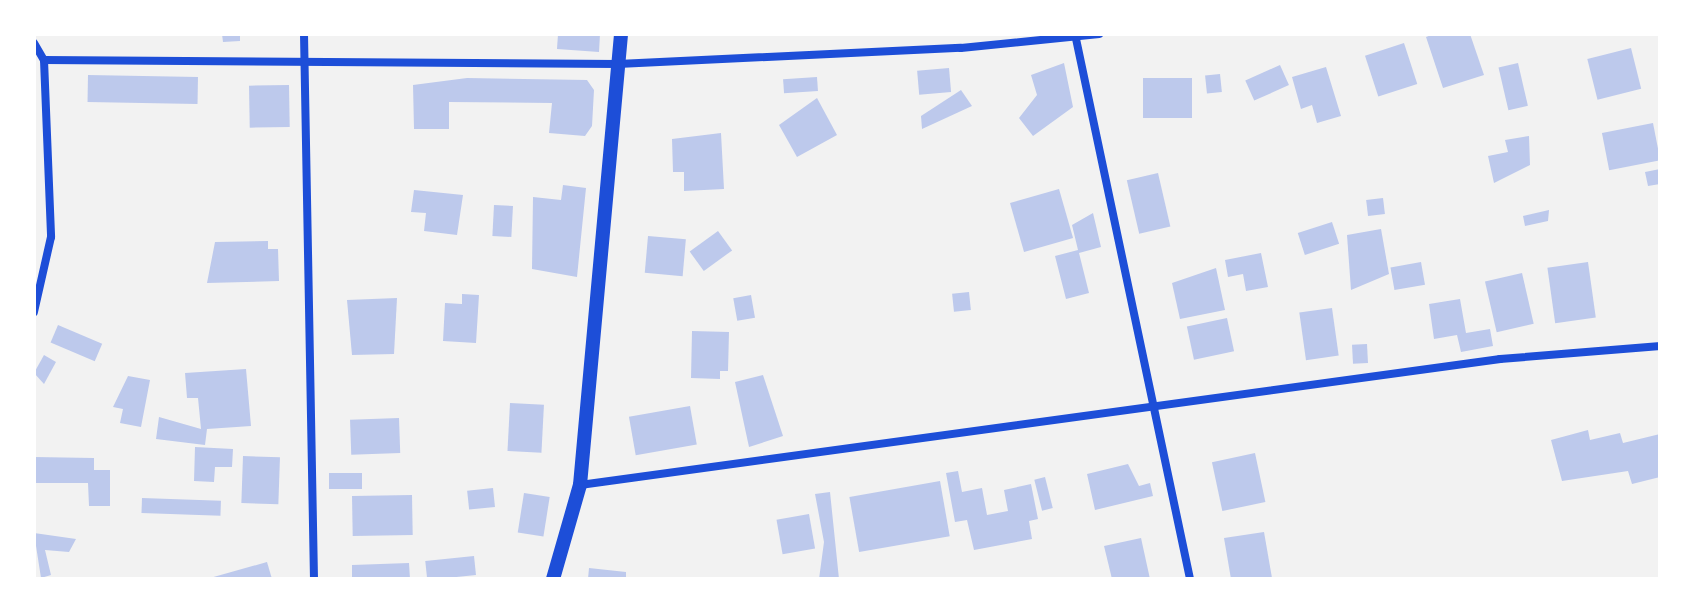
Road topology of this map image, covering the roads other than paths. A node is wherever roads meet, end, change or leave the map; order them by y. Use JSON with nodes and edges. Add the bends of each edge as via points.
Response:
{"nodes":[{"id":1,"x":304,"y":34,"type":"edge"},
{"id":2,"x":621,"y":34,"type":"edge"},
{"id":3,"x":1075,"y":34,"type":"edge"},
{"id":4,"x":1099,"y":34,"type":"edge"},
{"id":5,"x":34,"y":43,"type":"edge"},
{"id":6,"x":305,"y":58,"type":"junction"},
{"id":7,"x":44,"y":60,"type":"junction"},
{"id":8,"x":618,"y":64,"type":"junction"},
{"id":9,"x":34,"y":312,"type":"edge"},
{"id":10,"x":1660,"y":346,"type":"edge"},
{"id":11,"x":1158,"y":408,"type":"junction"},
{"id":12,"x":580,"y":485,"type":"junction"},
{"id":13,"x":314,"y":579,"type":"edge"},
{"id":14,"x":553,"y":579,"type":"edge"},
{"id":15,"x":1190,"y":579,"type":"edge"}],
"edges":[{"from":1,"to":6,"type":"street"},
{"from":2,"to":8,"type":"street"},
{"from":3,"to":4,"type":"street"},
{"from":3,"to":8,"type":"street","via":[[961,48]]},
{"from":3,"to":11,"type":"street"},
{"from":5,"to":7,"type":"street"},
{"from":6,"to":7,"type":"street"},
{"from":6,"to":8,"type":"street"},
{"from":6,"to":13,"type":"street"},
{"from":7,"to":9,"type":"street","via":[[51,237]]},
{"from":8,"to":12,"type":"street"},
{"from":10,"to":11,"type":"street","via":[[1500,359]]},
{"from":11,"to":12,"type":"street"},
{"from":11,"to":15,"type":"street"},
{"from":12,"to":14,"type":"street"}]}
